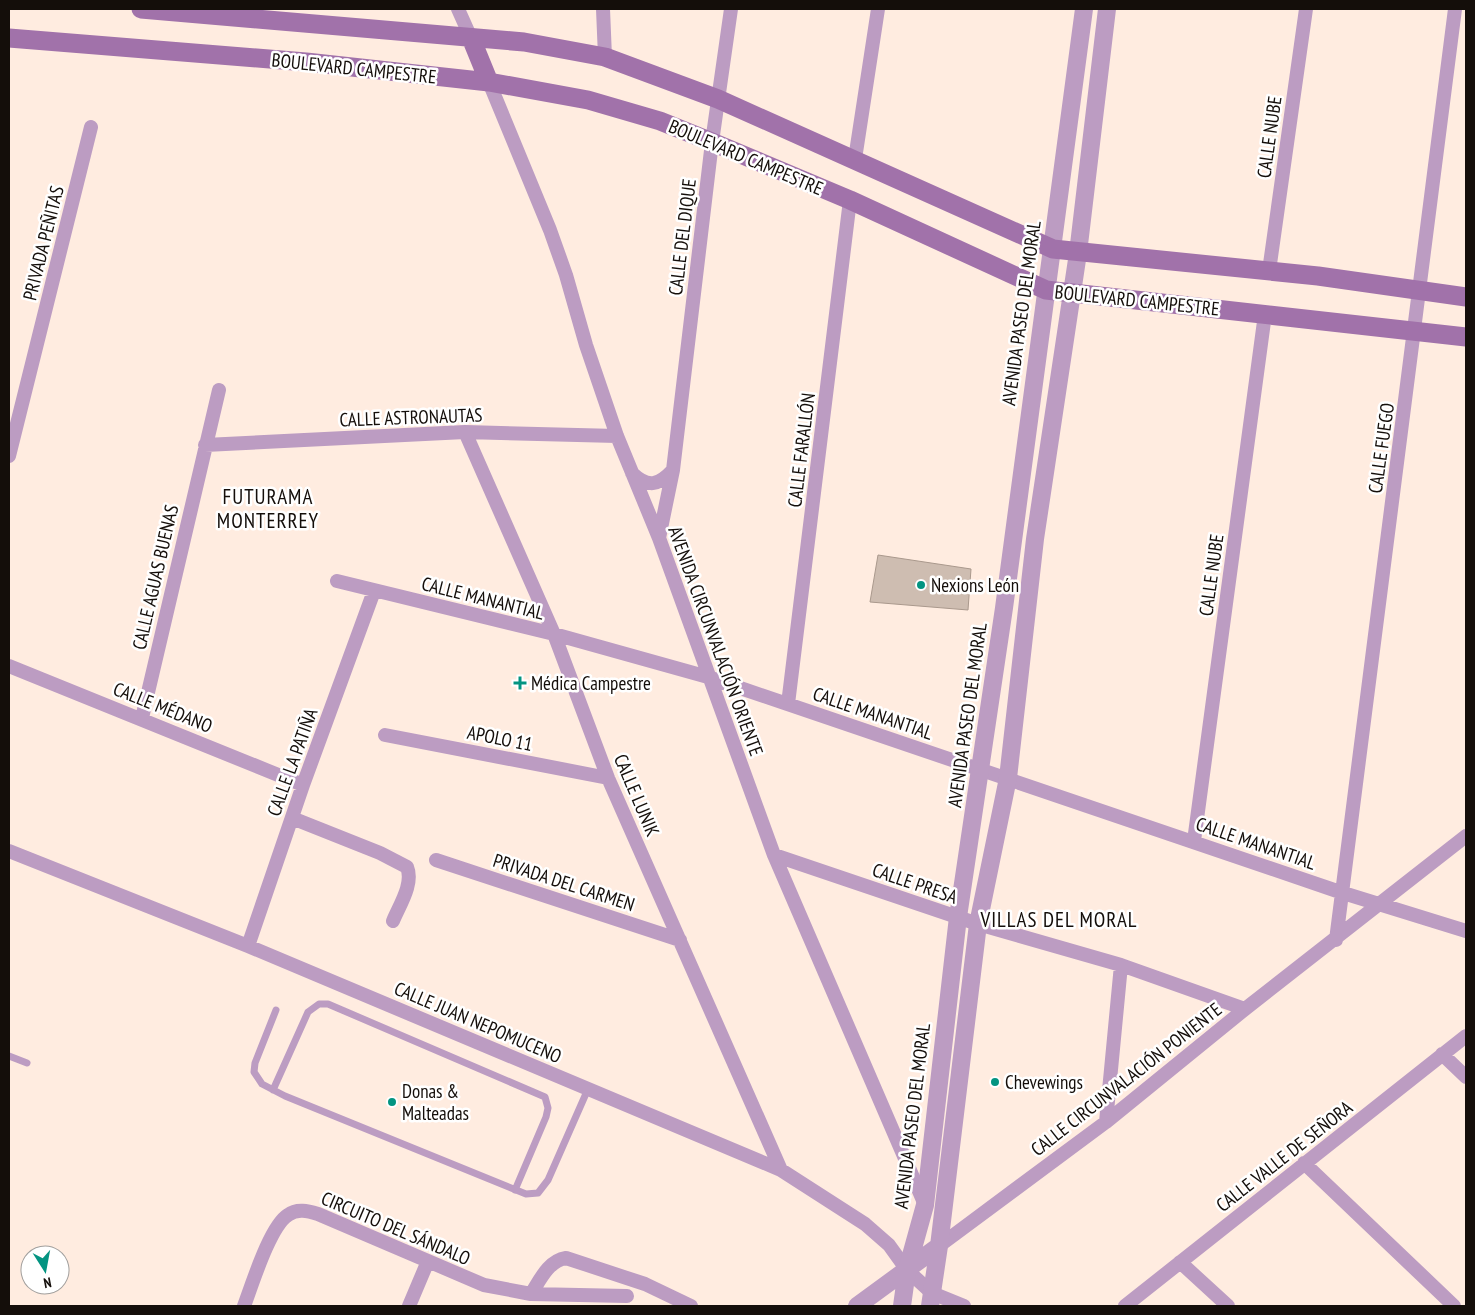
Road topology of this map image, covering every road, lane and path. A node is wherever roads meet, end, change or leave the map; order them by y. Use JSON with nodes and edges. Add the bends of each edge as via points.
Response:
{"nodes":[{"id":1,"x":141,"y":9,"type":"edge"},
{"id":2,"x":458,"y":9,"type":"edge"},
{"id":3,"x":603,"y":9,"type":"edge"},
{"id":4,"x":731,"y":9,"type":"edge"},
{"id":5,"x":878,"y":9,"type":"edge"},
{"id":6,"x":1084,"y":9,"type":"edge"},
{"id":7,"x":1107,"y":9,"type":"edge"},
{"id":8,"x":1306,"y":9,"type":"edge"},
{"id":9,"x":1455,"y":9,"type":"edge"},
{"id":10,"x":9,"y":38,"type":"edge"},
{"id":11,"x":471,"y":38,"type":"junction"},
{"id":12,"x":605,"y":57,"type":"junction"},
{"id":13,"x":489,"y":82,"type":"junction"},
{"id":14,"x":718,"y":99,"type":"junction"},
{"id":15,"x":91,"y":127,"type":"dead end"},
{"id":16,"x":712,"y":142,"type":"junction"},
{"id":17,"x":855,"y":159,"type":"junction"},
{"id":18,"x":850,"y":200,"type":"junction"},
{"id":19,"x":1053,"y":249,"type":"junction"},
{"id":20,"x":1078,"y":254,"type":"junction"},
{"id":21,"x":1269,"y":271,"type":"junction"},
{"id":22,"x":1046,"y":290,"type":"junction"},
{"id":23,"x":1420,"y":291,"type":"junction"},
{"id":24,"x":1070,"y":294,"type":"junction"},
{"id":25,"x":1466,"y":297,"type":"edge"},
{"id":26,"x":1265,"y":314,"type":"junction"},
{"id":27,"x":1415,"y":330,"type":"junction"},
{"id":28,"x":1466,"y":337,"type":"edge"},
{"id":29,"x":219,"y":390,"type":"dead end"},
{"id":30,"x":465,"y":432,"type":"junction"},
{"id":31,"x":617,"y":436,"type":"junction"},
{"id":32,"x":206,"y":445,"type":"junction"},
{"id":33,"x":9,"y":456,"type":"edge"},
{"id":34,"x":673,"y":470,"type":"junction"},
{"id":35,"x":632,"y":472,"type":"junction"},
{"id":36,"x":659,"y":538,"type":"junction"},
{"id":37,"x":337,"y":581,"type":"dead end"},
{"id":38,"x":374,"y":591,"type":"junction"},
{"id":39,"x":554,"y":634,"type":"junction"},
{"id":40,"x":9,"y":666,"type":"edge"},
{"id":41,"x":708,"y":677,"type":"junction"},
{"id":42,"x":788,"y":704,"type":"junction"},
{"id":43,"x":142,"y":718,"type":"junction"},
{"id":44,"x":385,"y":735,"type":"dead end"},
{"id":45,"x":980,"y":771,"type":"junction"},
{"id":46,"x":608,"y":778,"type":"junction"},
{"id":47,"x":1008,"y":778,"type":"junction"},
{"id":48,"x":303,"y":785,"type":"junction"},
{"id":49,"x":292,"y":818,"type":"junction"},
{"id":50,"x":1466,"y":836,"type":"edge"},
{"id":51,"x":1194,"y":841,"type":"junction"},
{"id":52,"x":9,"y":851,"type":"edge"},
{"id":53,"x":774,"y":855,"type":"junction"},
{"id":54,"x":436,"y":860,"type":"dead end"},
{"id":55,"x":1340,"y":892,"type":"junction"},
{"id":56,"x":1381,"y":904,"type":"junction"},
{"id":57,"x":958,"y":917,"type":"junction"},
{"id":58,"x":393,"y":921,"type":"dead end"},
{"id":59,"x":978,"y":924,"type":"junction"},
{"id":60,"x":1466,"y":931,"type":"edge"},
{"id":61,"x":680,"y":940,"type":"junction"},
{"id":62,"x":1336,"y":940,"type":"junction"},
{"id":63,"x":248,"y":946,"type":"junction"},
{"id":64,"x":1121,"y":965,"type":"junction"},
{"id":65,"x":1245,"y":1009,"type":"junction"},
{"id":66,"x":276,"y":1010,"type":"dead end"},
{"id":67,"x":1466,"y":1036,"type":"edge"},
{"id":68,"x":1442,"y":1054,"type":"junction"},
{"id":69,"x":9,"y":1056,"type":"edge"},
{"id":70,"x":28,"y":1063,"type":"dead end"},
{"id":71,"x":1466,"y":1077,"type":"edge"},
{"id":72,"x":588,"y":1088,"type":"junction"},
{"id":73,"x":274,"y":1090,"type":"junction"},
{"id":74,"x":1106,"y":1122,"type":"junction"},
{"id":75,"x":1304,"y":1163,"type":"junction"},
{"id":76,"x":781,"y":1170,"type":"junction"},
{"id":77,"x":515,"y":1190,"type":"junction"},
{"id":78,"x":925,"y":1206,"type":"junction"},
{"id":79,"x":939,"y":1246,"type":"junction"},
{"id":80,"x":428,"y":1261,"type":"junction"},
{"id":81,"x":1180,"y":1262,"type":"junction"},
{"id":82,"x":906,"y":1270,"type":"junction"},
{"id":83,"x":645,"y":1284,"type":"junction"},
{"id":84,"x":531,"y":1294,"type":"junction"},
{"id":85,"x":627,"y":1296,"type":"junction"},
{"id":86,"x":931,"y":1300,"type":"edge"},
{"id":87,"x":244,"y":1306,"type":"edge"},
{"id":88,"x":409,"y":1306,"type":"edge"},
{"id":89,"x":611,"y":1306,"type":"edge"},
{"id":90,"x":691,"y":1306,"type":"edge"},
{"id":91,"x":858,"y":1306,"type":"edge"},
{"id":92,"x":902,"y":1306,"type":"edge"},
{"id":93,"x":964,"y":1306,"type":"edge"},
{"id":94,"x":1125,"y":1306,"type":"edge"},
{"id":95,"x":1228,"y":1306,"type":"edge"},
{"id":96,"x":1454,"y":1306,"type":"edge"}],
"edges":[{"from":1,"to":11,"type":"main road","name":"BOULEVARD CAMPESTRE"},
{"from":2,"to":11,"type":"street"},
{"from":3,"to":12,"type":"street"},
{"from":4,"to":14,"type":"street","name":"CALLE DEL DIQUE"},
{"from":5,"to":17,"type":"street"},
{"from":6,"to":19,"type":"street","name":"AVENIDA PASEO DEL MORAL"},
{"from":7,"to":20,"type":"street"},
{"from":8,"to":21,"type":"street","name":"CALLE NUBE"},
{"from":9,"to":23,"type":"street","name":"CALLE FUEGO"},
{"from":10,"to":13,"type":"main road","name":"BOULEVARD CAMPESTRE","via":[[306,62]]},
{"from":11,"to":12,"type":"main road","name":"BOULEVARD CAMPESTRE","via":[[524,42]]},
{"from":11,"to":13,"type":"main road"},
{"from":12,"to":14,"type":"main road","name":"BOULEVARD CAMPESTRE"},
{"from":13,"to":16,"type":"main road","name":"BOULEVARD CAMPESTRE","via":[[626,109]]},
{"from":13,"to":31,"type":"street","name":"AVENIDA CIRCUNVALACIÓN ORIENTE","via":[[550,230]]},
{"from":14,"to":16,"type":"street","name":"CALLE DEL DIQUE"},
{"from":14,"to":17,"type":"main road","name":"BOULEVARD CAMPESTRE"},
{"from":15,"to":33,"type":"street","name":"PRIVADA PEÑITAS"},
{"from":16,"to":18,"type":"main road","name":"BOULEVARD CAMPESTRE"},
{"from":16,"to":34,"type":"street","name":"CALLE DEL DIQUE"},
{"from":17,"to":19,"type":"main road","name":"BOULEVARD CAMPESTRE"},
{"from":18,"to":22,"type":"main road","name":"BOULEVARD CAMPESTRE"},
{"from":18,"to":42,"type":"street","name":"CALLE FARALLÓN"},
{"from":19,"to":20,"type":"main road","name":"BOULEVARD CAMPESTRE"},
{"from":19,"to":22,"type":"street","name":"AVENIDA PASEO DEL MORAL"},
{"from":20,"to":21,"type":"main road","name":"BOULEVARD CAMPESTRE"},
{"from":20,"to":24,"type":"street"},
{"from":21,"to":23,"type":"main road","name":"BOULEVARD CAMPESTRE"},
{"from":22,"to":24,"type":"main road","name":"BOULEVARD CAMPESTRE"},
{"from":22,"to":45,"type":"street","name":"AVENIDA PASEO DEL MORAL"},
{"from":23,"to":25,"type":"main road","name":"BOULEVARD CAMPESTRE"},
{"from":23,"to":27,"type":"street","name":"CALLE FUEGO"},
{"from":24,"to":26,"type":"main road","name":"BOULEVARD CAMPESTRE"},
{"from":24,"to":47,"type":"street","via":[[1035,539]]},
{"from":26,"to":27,"type":"main road","name":"BOULEVARD CAMPESTRE"},
{"from":26,"to":51,"type":"street","name":"CALLE NUBE"},
{"from":27,"to":28,"type":"main road","name":"BOULEVARD CAMPESTRE"},
{"from":27,"to":55,"type":"street","name":"CALLE FUEGO"},
{"from":29,"to":32,"type":"street","name":"CALLE AGUAS BUENAS"},
{"from":30,"to":31,"type":"street","name":"CALLE ASTRONAUTAS"},
{"from":30,"to":32,"type":"street","name":"CALLE ASTRONAUTAS"},
{"from":30,"to":39,"type":"street","name":"CALLE LUNIK"},
{"from":31,"to":35,"type":"street","name":"AVENIDA CIRCUNVALACIÓN ORIENTE"},
{"from":32,"to":43,"type":"street","name":"CALLE AGUAS BUENAS"},
{"from":34,"to":35,"type":"street","via":[[661,481],[647,483]]},
{"from":34,"to":36,"type":"street","name":"CALLE DEL DIQUE"},
{"from":35,"to":36,"type":"street","name":"AVENIDA CIRCUNVALACIÓN ORIENTE"},
{"from":36,"to":41,"type":"street","name":"AVENIDA CIRCUNVALACIÓN ORIENTE"},
{"from":37,"to":38,"type":"street","name":"CALLE MANANTIAL"},
{"from":38,"to":39,"type":"street","name":"CALLE MANANTIAL"},
{"from":38,"to":48,"type":"street","name":"CALLE LA PATIÑA"},
{"from":39,"to":41,"type":"street","name":"CALLE MANANTIAL"},
{"from":39,"to":46,"type":"street","name":"CALLE LUNIK"},
{"from":40,"to":43,"type":"street","name":"CALLE MÉDANO"},
{"from":41,"to":42,"type":"street","name":"CALLE MANANTIAL"},
{"from":41,"to":53,"type":"street","name":"AVENIDA CIRCUNVALACIÓN ORIENTE"},
{"from":42,"to":45,"type":"street","name":"CALLE MANANTIAL"},
{"from":43,"to":48,"type":"street","name":"CALLE MÉDANO"},
{"from":44,"to":46,"type":"street","name":"APOLO 11"},
{"from":45,"to":47,"type":"street","name":"CALLE MANANTIAL"},
{"from":45,"to":57,"type":"street","name":"AVENIDA PASEO DEL MORAL"},
{"from":46,"to":61,"type":"street","name":"CALLE LUNIK"},
{"from":47,"to":51,"type":"street","name":"CALLE MANANTIAL"},
{"from":47,"to":59,"type":"street"},
{"from":48,"to":49,"type":"street","name":"CALLE LA PATIÑA"},
{"from":49,"to":58,"type":"street","via":[[407,867],[407,887]]},
{"from":49,"to":63,"type":"street","name":"CALLE LA PATIÑA"},
{"from":50,"to":56,"type":"street","name":"CALLE CIRCUNVALACIÓN PONIENTE"},
{"from":51,"to":55,"type":"street","name":"CALLE MANANTIAL"},
{"from":52,"to":63,"type":"street","name":"CALLE JUAN NEPOMUCENO"},
{"from":53,"to":57,"type":"street","name":"CALLE PRESA"},
{"from":53,"to":78,"type":"street","name":"AVENIDA CIRCUNVALACIÓN ORIENTE"},
{"from":54,"to":61,"type":"street","name":"PRIVADA DEL CARMEN"},
{"from":55,"to":56,"type":"street","name":"CALLE MANANTIAL"},
{"from":55,"to":62,"type":"street"},
{"from":56,"to":60,"type":"street","name":"CALLE MANANTIAL"},
{"from":56,"to":62,"type":"street","name":"CALLE CIRCUNVALACIÓN PONIENTE"},
{"from":57,"to":59,"type":"street","name":"CALLE PRESA"},
{"from":57,"to":78,"type":"street","name":"AVENIDA PASEO DEL MORAL"},
{"from":59,"to":64,"type":"street","name":"CALLE PRESA"},
{"from":59,"to":79,"type":"street"},
{"from":61,"to":76,"type":"street","name":"CALLE LUNIK"},
{"from":62,"to":65,"type":"street","name":"CALLE CIRCUNVALACIÓN PONIENTE"},
{"from":63,"to":72,"type":"street","name":"CALLE JUAN NEPOMUCENO"},
{"from":64,"to":65,"type":"street","name":"CALLE PRESA"},
{"from":64,"to":74,"type":"street"},
{"from":65,"to":74,"type":"street","name":"CALLE CIRCUNVALACIÓN PONIENTE"},
{"from":66,"to":73,"type":"lane","via":[[254,1072],[262,1084]]},
{"from":67,"to":68,"type":"street","name":"CALLE VALLE DE SEÑORA"},
{"from":68,"to":71,"type":"street"},
{"from":68,"to":75,"type":"street","name":"CALLE VALLE DE SEÑORA"},
{"from":69,"to":70,"type":"lane"},
{"from":72,"to":76,"type":"street","name":"CALLE JUAN NEPOMUCENO"},
{"from":72,"to":77,"type":"lane","via":[[543,1188],[532,1195]]},
{"from":73,"to":77,"type":"lane"},
{"from":73,"to":77,"type":"lane","via":[[308,1012],[319,1004],[328,1004],[545,1097],[546,1117]]},
{"from":74,"to":79,"type":"street","name":"CALLE CIRCUNVALACIÓN PONIENTE"},
{"from":75,"to":81,"type":"street","name":"CALLE VALLE DE SEÑORA"},
{"from":75,"to":96,"type":"street"},
{"from":76,"to":82,"type":"street","name":"CALLE JUAN NEPOMUCENO","via":[[866,1224],[889,1246]]},
{"from":78,"to":82,"type":"street","name":"AVENIDA PASEO DEL MORAL"},
{"from":79,"to":82,"type":"street"},
{"from":79,"to":86,"type":"street"},
{"from":80,"to":84,"type":"street","name":"CIRCUITO DEL SÁNDALO","via":[[484,1285]]},
{"from":80,"to":87,"type":"street","name":"CIRCUITO DEL SÁNDALO","via":[[318,1214],[298,1210],[288,1214],[274,1231]]},
{"from":80,"to":88,"type":"street"},
{"from":81,"to":94,"type":"street","name":"CALLE VALLE DE SEÑORA"},
{"from":81,"to":95,"type":"street"},
{"from":82,"to":86,"type":"street","name":"CALLE JUAN NEPOMUCENO"},
{"from":82,"to":91,"type":"street"},
{"from":82,"to":92,"type":"street","name":"AVENIDA PASEO DEL MORAL"},
{"from":83,"to":84,"type":"street","via":[[566,1258],[551,1264]]},
{"from":83,"to":85,"type":"street"},
{"from":83,"to":90,"type":"street"},
{"from":84,"to":85,"type":"street","name":"CIRCUITO DEL SÁNDALO"},
{"from":85,"to":89,"type":"street"},
{"from":86,"to":93,"type":"street","name":"CALLE JUAN NEPOMUCENO"}]}
